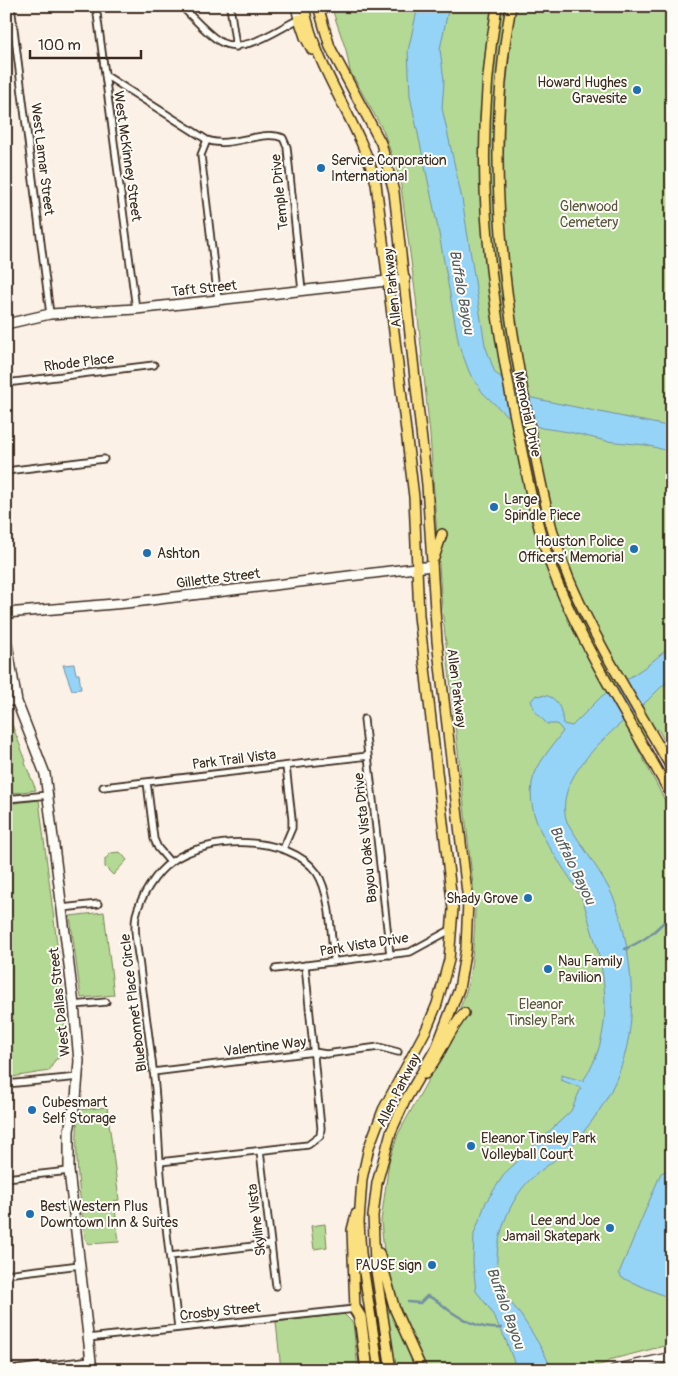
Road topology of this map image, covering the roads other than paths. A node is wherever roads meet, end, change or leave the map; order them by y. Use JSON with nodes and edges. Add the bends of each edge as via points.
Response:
{"nodes":[{"id":1,"x":11,"y":6,"type":"edge"},
{"id":2,"x":96,"y":6,"type":"edge"},
{"id":3,"x":181,"y":6,"type":"edge"},
{"id":4,"x":230,"y":6,"type":"edge"},
{"id":5,"x":296,"y":6,"type":"edge"},
{"id":6,"x":304,"y":6,"type":"edge"},
{"id":7,"x":318,"y":6,"type":"edge"},
{"id":8,"x":497,"y":6,"type":"edge"},
{"id":9,"x":511,"y":6,"type":"edge"},
{"id":10,"x":299,"y":19,"type":"junction"},
{"id":11,"x":236,"y":47,"type":"junction"},
{"id":12,"x":324,"y":70,"type":"junction"},
{"id":13,"x":105,"y":75,"type":"junction"},
{"id":14,"x":207,"y":140,"type":"junction"},
{"id":15,"x":405,"y":279,"type":"junction"},
{"id":16,"x":389,"y":281,"type":"junction"},
{"id":17,"x":302,"y":291,"type":"junction"},
{"id":18,"x":218,"y":300,"type":"junction"},
{"id":19,"x":136,"y":309,"type":"junction"},
{"id":20,"x":50,"y":314,"type":"junction"},
{"id":21,"x":6,"y":324,"type":"edge"},
{"id":22,"x":154,"y":365,"type":"dead end"},
{"id":23,"x":6,"y":383,"type":"edge"},
{"id":24,"x":104,"y":459,"type":"dead end"},
{"id":25,"x":6,"y":471,"type":"edge"},
{"id":26,"x":442,"y":534,"type":"dead end"},
{"id":27,"x":432,"y":566,"type":"junction"},
{"id":28,"x":417,"y":568,"type":"junction"},
{"id":29,"x":6,"y":613,"type":"edge"},
{"id":30,"x":6,"y":638,"type":"edge"},
{"id":31,"x":16,"y":702,"type":"junction"},
{"id":32,"x":6,"y":703,"type":"edge"},
{"id":33,"x":364,"y":719,"type":"dead end"},
{"id":34,"x":368,"y":756,"type":"junction"},
{"id":35,"x":286,"y":766,"type":"junction"},
{"id":36,"x":672,"y":769,"type":"edge"},
{"id":37,"x":146,"y":782,"type":"junction"},
{"id":38,"x":103,"y":787,"type":"dead end"},
{"id":39,"x":49,"y":795,"type":"junction"},
{"id":40,"x":672,"y":797,"type":"edge"},
{"id":41,"x":6,"y":799,"type":"edge"},
{"id":42,"x":283,"y":849,"type":"junction"},
{"id":43,"x":170,"y":862,"type":"junction"},
{"id":44,"x":98,"y":904,"type":"dead end"},
{"id":45,"x":62,"y":908,"type":"junction"},
{"id":46,"x":452,"y":929,"type":"junction"},
{"id":47,"x":390,"y":955,"type":"junction"},
{"id":48,"x":334,"y":962,"type":"junction"},
{"id":49,"x":305,"y":965,"type":"junction"},
{"id":50,"x":275,"y":969,"type":"dead end"},
{"id":51,"x":106,"y":1002,"type":"dead end"},
{"id":52,"x":74,"y":1005,"type":"junction"},
{"id":53,"x":464,"y":1013,"type":"dead end"},
{"id":54,"x":314,"y":1052,"type":"junction"},
{"id":55,"x":398,"y":1052,"type":"dead end"},
{"id":56,"x":153,"y":1072,"type":"junction"},
{"id":57,"x":79,"y":1077,"type":"junction"},
{"id":58,"x":6,"y":1084,"type":"edge"},
{"id":59,"x":413,"y":1087,"type":"junction"},
{"id":60,"x":260,"y":1151,"type":"junction"},
{"id":61,"x":160,"y":1162,"type":"junction"},
{"id":62,"x":68,"y":1171,"type":"junction"},
{"id":63,"x":6,"y":1178,"type":"edge"},
{"id":64,"x":361,"y":1192,"type":"junction"},
{"id":65,"x":374,"y":1235,"type":"junction"},
{"id":66,"x":271,"y":1244,"type":"junction"},
{"id":67,"x":170,"y":1256,"type":"junction"},
{"id":68,"x":80,"y":1265,"type":"junction"},
{"id":69,"x":6,"y":1274,"type":"edge"},
{"id":70,"x":276,"y":1286,"type":"dead end"},
{"id":71,"x":355,"y":1309,"type":"junction"},
{"id":72,"x":178,"y":1328,"type":"junction"},
{"id":73,"x":88,"y":1338,"type":"junction"},
{"id":74,"x":6,"y":1345,"type":"edge"},
{"id":75,"x":672,"y":1356,"type":"edge"},
{"id":76,"x":91,"y":1360,"type":"junction"},
{"id":77,"x":9,"y":1370,"type":"edge"},
{"id":78,"x":92,"y":1370,"type":"edge"},
{"id":79,"x":362,"y":1370,"type":"edge"},
{"id":80,"x":367,"y":1370,"type":"edge"},
{"id":81,"x":379,"y":1370,"type":"edge"},
{"id":82,"x":391,"y":1370,"type":"edge"},
{"id":83,"x":422,"y":1370,"type":"edge"},
{"id":84,"x":614,"y":1370,"type":"edge"}],
"edges":[{"from":1,"to":20,"type":"street","name":"West Lamar Street"},
{"from":2,"to":13,"type":"street","name":"West McKinney Street"},
{"from":3,"to":11,"type":"street","via":[[218,40]]},
{"from":4,"to":11,"type":"street"},
{"from":5,"to":10,"type":"street"},
{"from":6,"to":12,"type":"main road","name":"Allen Parkway"},
{"from":7,"to":15,"type":"main road","name":"Allen Parkway","via":[[330,47],[380,143],[388,166]]},
{"from":8,"to":40,"type":"main road","name":"Memorial Drive","via":[[486,110],[486,238],[499,340],[534,512],[546,552],[571,612]]},
{"from":9,"to":36,"type":"main road","name":"Memorial Drive","via":[[499,110],[497,193],[512,338],[546,509],[560,557],[582,608]]},
{"from":10,"to":11,"type":"street"},
{"from":10,"to":12,"type":"main road","via":[[305,37]]},
{"from":12,"to":16,"type":"main road","name":"Allen Parkway","via":[[369,157],[376,183]]},
{"from":13,"to":14,"type":"street","name":"Temple Drive"},
{"from":13,"to":19,"type":"street","name":"West McKinney Street"},
{"from":14,"to":17,"type":"street","name":"Temple Drive","via":[[216,144],[278,136],[286,142]]},
{"from":14,"to":18,"type":"street","via":[[201,155]]},
{"from":15,"to":16,"type":"street","name":"Taft Street"},
{"from":15,"to":27,"type":"main road","name":"Allen Parkway","via":[[427,485]]},
{"from":16,"to":17,"type":"street","name":"Taft Street"},
{"from":16,"to":28,"type":"main road","name":"Allen Parkway","via":[[414,497]]},
{"from":17,"to":18,"type":"street","name":"Taft Street"},
{"from":18,"to":19,"type":"street","name":"Taft Street"},
{"from":19,"to":20,"type":"street","name":"Taft Street"},
{"from":20,"to":21,"type":"street","name":"Taft Street"},
{"from":22,"to":23,"type":"street","name":"Rhode Place"},
{"from":24,"to":25,"type":"street"},
{"from":26,"to":27,"type":"main road"},
{"from":27,"to":28,"type":"street","name":"Gillette Street"},
{"from":27,"to":59,"type":"main road","name":"Allen Parkway","via":[[437,641],[466,881],[468,931],[459,989],[437,1046]]},
{"from":28,"to":29,"type":"street","name":"Gillette Street","via":[[126,603]]},
{"from":28,"to":46,"type":"main road","name":"Allen Parkway","via":[[419,616],[452,891]]},
{"from":30,"to":31,"type":"street","name":"West Dallas Street"},
{"from":31,"to":32,"type":"street"},
{"from":31,"to":39,"type":"street","name":"West Dallas Street","via":[[37,750]]},
{"from":33,"to":34,"type":"street","name":"Bayou Oaks Vista Drive"},
{"from":34,"to":35,"type":"street","name":"Park Trail Vista"},
{"from":34,"to":47,"type":"street","name":"Bayou Oaks Vista Drive"},
{"from":35,"to":37,"type":"street","name":"Park Trail Vista"},
{"from":35,"to":42,"type":"street","via":[[292,828]]},
{"from":37,"to":38,"type":"street","name":"Park Trail Vista"},
{"from":37,"to":43,"type":"street","via":[[154,839]]},
{"from":39,"to":41,"type":"street"},
{"from":39,"to":45,"type":"street","name":"West Dallas Street"},
{"from":42,"to":43,"type":"street","name":"Bluebonnet Place Circle","via":[[256,843],[222,844],[194,850]]},
{"from":42,"to":48,"type":"street","name":"Bluebonnet Place Circle","via":[[308,864],[325,890]]},
{"from":43,"to":56,"type":"street","name":"Bluebonnet Place Circle","via":[[145,894],[136,915],[136,939]]},
{"from":44,"to":45,"type":"street"},
{"from":45,"to":52,"type":"street","name":"West Dallas Street"},
{"from":46,"to":47,"type":"street","name":"Park Vista Drive","via":[[410,952]]},
{"from":46,"to":64,"type":"main road","name":"Allen Parkway","via":[[449,960],[437,1004],[382,1110],[369,1147]]},
{"from":47,"to":48,"type":"street","name":"Park Vista Drive"},
{"from":48,"to":49,"type":"street","name":"Park Vista Drive"},
{"from":49,"to":50,"type":"street","name":"Park Vista Drive"},
{"from":49,"to":54,"type":"street"},
{"from":51,"to":52,"type":"street"},
{"from":52,"to":57,"type":"street","name":"West Dallas Street"},
{"from":53,"to":59,"type":"main road","via":[[454,1025],[437,1061]]},
{"from":54,"to":55,"type":"street","name":"Valentine Way","via":[[326,1054],[379,1048]]},
{"from":54,"to":56,"type":"street","name":"Valentine Way"},
{"from":54,"to":60,"type":"street","via":[[320,1136],[308,1145]]},
{"from":56,"to":61,"type":"street","name":"Bluebonnet Place Circle"},
{"from":57,"to":58,"type":"street"},
{"from":57,"to":62,"type":"street","name":"West Dallas Street","via":[[70,1130]]},
{"from":59,"to":65,"type":"main road","name":"Allen Parkway","via":[[391,1132],[382,1162],[375,1201]]},
{"from":60,"to":61,"type":"street"},
{"from":60,"to":66,"type":"street","name":"Skyline Vista"},
{"from":61,"to":67,"type":"street","name":"Bluebonnet Place Circle"},
{"from":62,"to":63,"type":"street"},
{"from":62,"to":68,"type":"street","name":"West Dallas Street"},
{"from":64,"to":71,"type":"main road","via":[[352,1230]]},
{"from":64,"to":81,"type":"main road","name":"Allen Parkway","via":[[361,1253]]},
{"from":65,"to":82,"type":"main road","name":"Allen Parkway","via":[[375,1264]]},
{"from":65,"to":83,"type":"main road","via":[[395,1310]]},
{"from":66,"to":67,"type":"street"},
{"from":66,"to":70,"type":"street","name":"Skyline Vista"},
{"from":67,"to":72,"type":"street","name":"Bluebonnet Place Circle"},
{"from":68,"to":69,"type":"street"},
{"from":68,"to":73,"type":"street","name":"West Dallas Street"},
{"from":71,"to":72,"type":"street","name":"Crosby Street"},
{"from":71,"to":79,"type":"street"},
{"from":71,"to":80,"type":"highway","via":[[360,1317]]},
{"from":72,"to":73,"type":"street","name":"Crosby Street"},
{"from":73,"to":76,"type":"street","name":"West Dallas Street"},
{"from":74,"to":77,"type":"street"},
{"from":75,"to":84,"type":"street"},
{"from":76,"to":77,"type":"street"},
{"from":76,"to":78,"type":"street","name":"West Dallas Street"}]}
